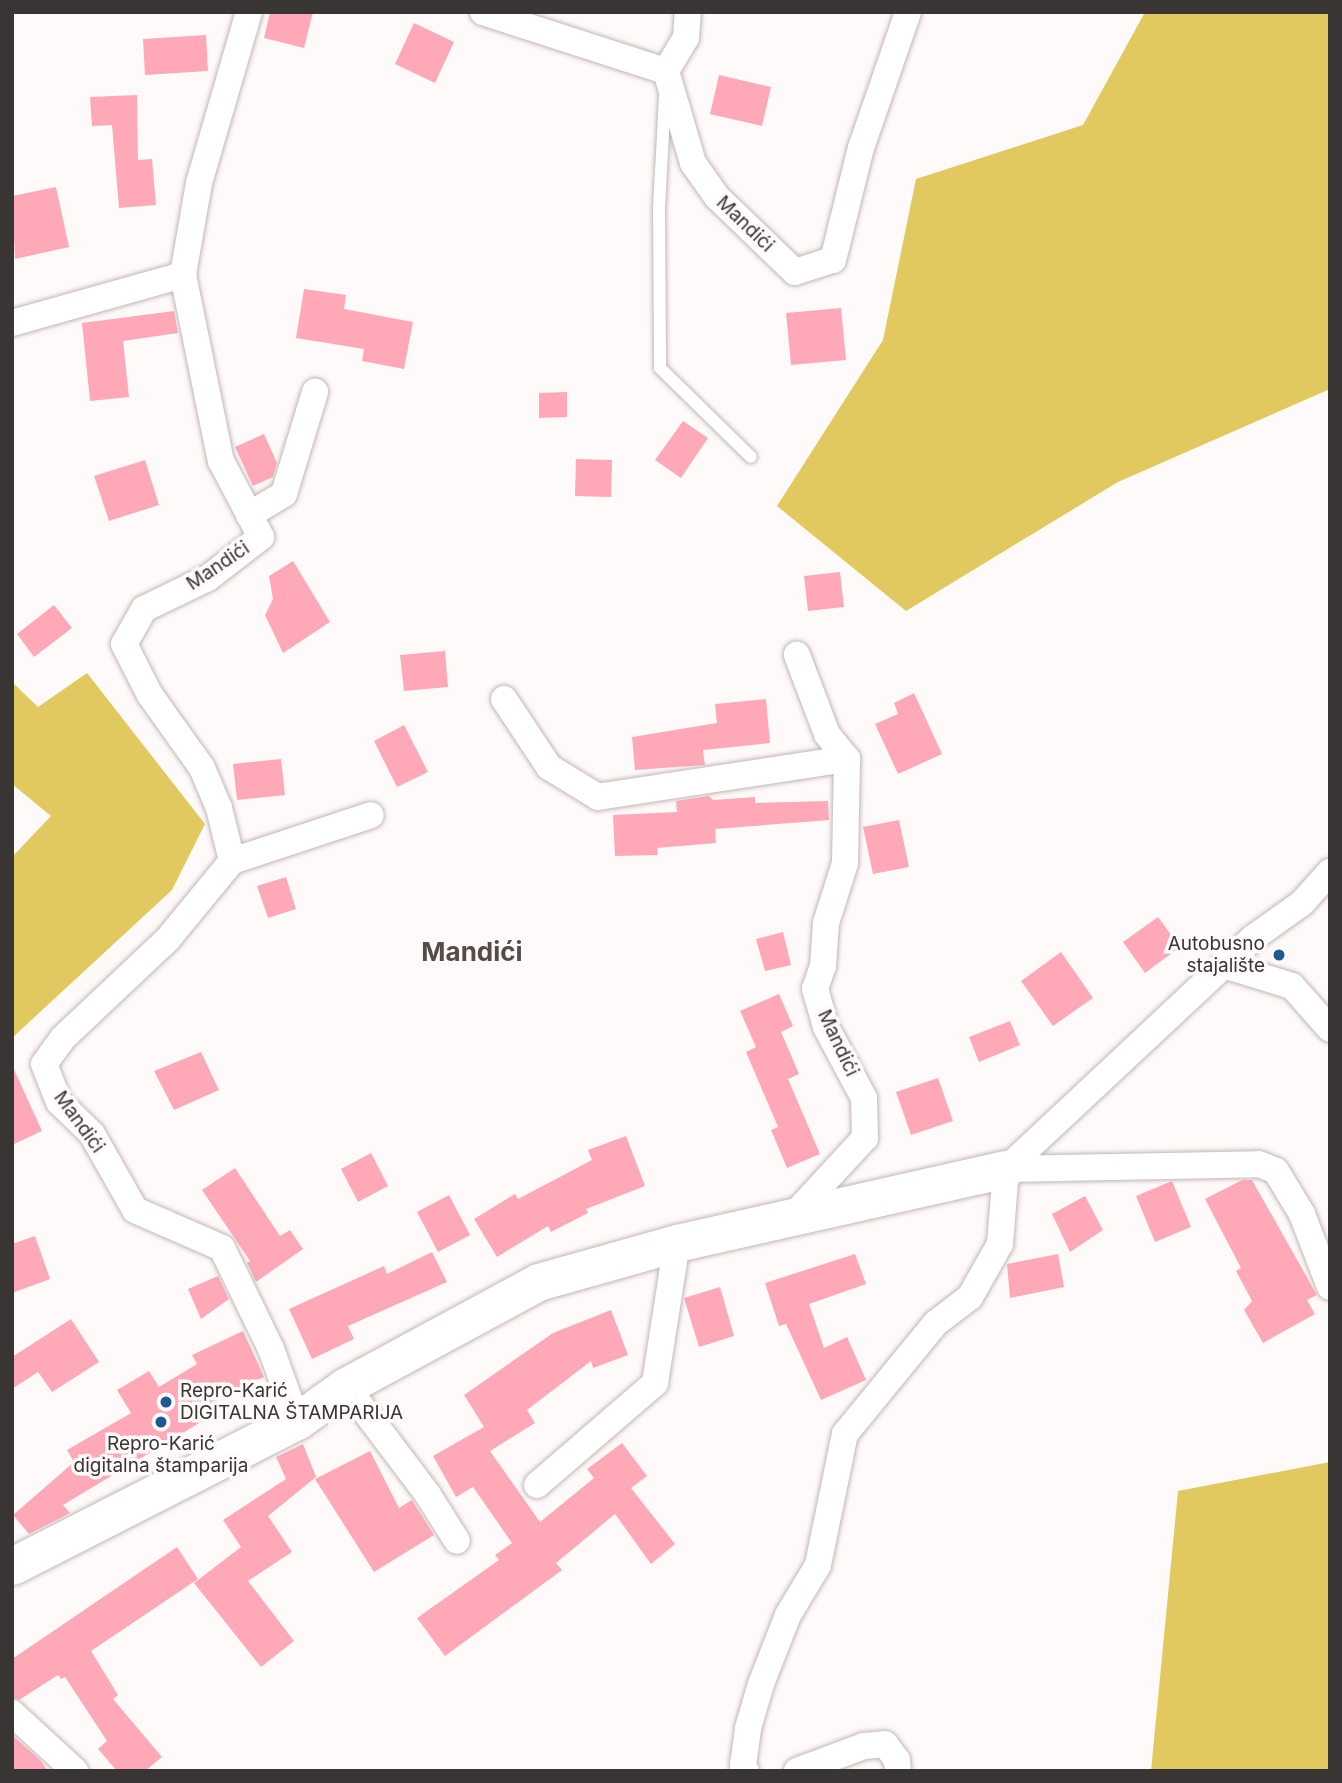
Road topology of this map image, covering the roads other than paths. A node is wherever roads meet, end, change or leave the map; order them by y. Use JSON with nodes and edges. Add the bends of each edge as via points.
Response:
{"nodes":[{"id":1,"x":249,"y":12,"type":"edge"},
{"id":2,"x":483,"y":12,"type":"edge"},
{"id":3,"x":688,"y":12,"type":"edge"},
{"id":4,"x":908,"y":12,"type":"edge"},
{"id":5,"x":666,"y":71,"type":"junction"},
{"id":6,"x":183,"y":275,"type":"junction"},
{"id":7,"x":12,"y":323,"type":"edge"},
{"id":8,"x":315,"y":391,"type":"dead end"},
{"id":9,"x":751,"y":457,"type":"dead end"},
{"id":10,"x":248,"y":515,"type":"junction"},
{"id":11,"x":797,"y":655,"type":"dead end"},
{"id":12,"x":504,"y":699,"type":"dead end"},
{"id":13,"x":847,"y":759,"type":"junction"},
{"id":14,"x":371,"y":815,"type":"dead end"},
{"id":15,"x":232,"y":861,"type":"junction"},
{"id":16,"x":1330,"y":872,"type":"edge"},
{"id":17,"x":1224,"y":965,"type":"junction"},
{"id":18,"x":1330,"y":1029,"type":"edge"},
{"id":19,"x":1006,"y":1169,"type":"junction"},
{"id":20,"x":792,"y":1217,"type":"junction"},
{"id":21,"x":677,"y":1243,"type":"junction"},
{"id":22,"x":1330,"y":1287,"type":"edge"},
{"id":23,"x":346,"y":1385,"type":"junction"},
{"id":24,"x":297,"y":1422,"type":"junction"},
{"id":25,"x":537,"y":1485,"type":"dead end"},
{"id":26,"x":457,"y":1541,"type":"dead end"},
{"id":27,"x":12,"y":1566,"type":"edge"},
{"id":28,"x":12,"y":1713,"type":"edge"},
{"id":29,"x":75,"y":1771,"type":"edge"},
{"id":30,"x":746,"y":1771,"type":"edge"},
{"id":31,"x":797,"y":1771,"type":"edge"},
{"id":32,"x":898,"y":1771,"type":"edge"}],
"edges":[{"from":1,"to":6,"type":"street","name":"Mandići","via":[[199,183]]},
{"from":2,"to":5,"type":"street"},
{"from":3,"to":5,"type":"street","via":[[686,38]]},
{"from":4,"to":5,"type":"street","name":"Mandići","via":[[861,148],[833,260],[795,272],[717,197],[693,163]]},
{"from":5,"to":9,"type":"lane","via":[[659,209],[660,368]]},
{"from":6,"to":7,"type":"street"},
{"from":6,"to":10,"type":"street","name":"Mandići","via":[[221,461]]},
{"from":8,"to":10,"type":"street","name":"Mandići","via":[[284,494]]},
{"from":10,"to":15,"type":"street","name":"Mandići","via":[[261,537],[208,578],[144,609],[124,644],[150,695],[202,768],[219,808]]},
{"from":11,"to":13,"type":"street","via":[[827,734]]},
{"from":12,"to":13,"type":"street","via":[[549,767],[598,797]]},
{"from":13,"to":20,"type":"street","name":"Mandići","via":[[845,863],[826,923],[823,966],[815,989],[826,1027],[864,1097],[865,1138]]},
{"from":14,"to":15,"type":"street"},
{"from":15,"to":24,"type":"street","name":"Mandići","via":[[168,939],[63,1038],[44,1064],[59,1102],[92,1134],[135,1210],[222,1248],[271,1349]]},
{"from":16,"to":17,"type":"street","via":[[1303,903]]},
{"from":17,"to":18,"type":"street","via":[[1293,986]]},
{"from":17,"to":19,"type":"street"},
{"from":19,"to":20,"type":"street"},
{"from":19,"to":22,"type":"street","via":[[1259,1164],[1276,1171],[1302,1214]]},
{"from":19,"to":30,"type":"street","via":[[1000,1244],[970,1297],[936,1322],[845,1434],[818,1565],[788,1615],[761,1684],[748,1728]]},
{"from":20,"to":21,"type":"street"},
{"from":21,"to":23,"type":"street","via":[[538,1282]]},
{"from":21,"to":25,"type":"street","via":[[655,1382]]},
{"from":23,"to":24,"type":"street"},
{"from":23,"to":26,"type":"street","via":[[428,1494]]},
{"from":24,"to":27,"type":"street"},
{"from":28,"to":29,"type":"street"},
{"from":31,"to":32,"type":"street","via":[[864,1746],[885,1744],[897,1760]]}]}
